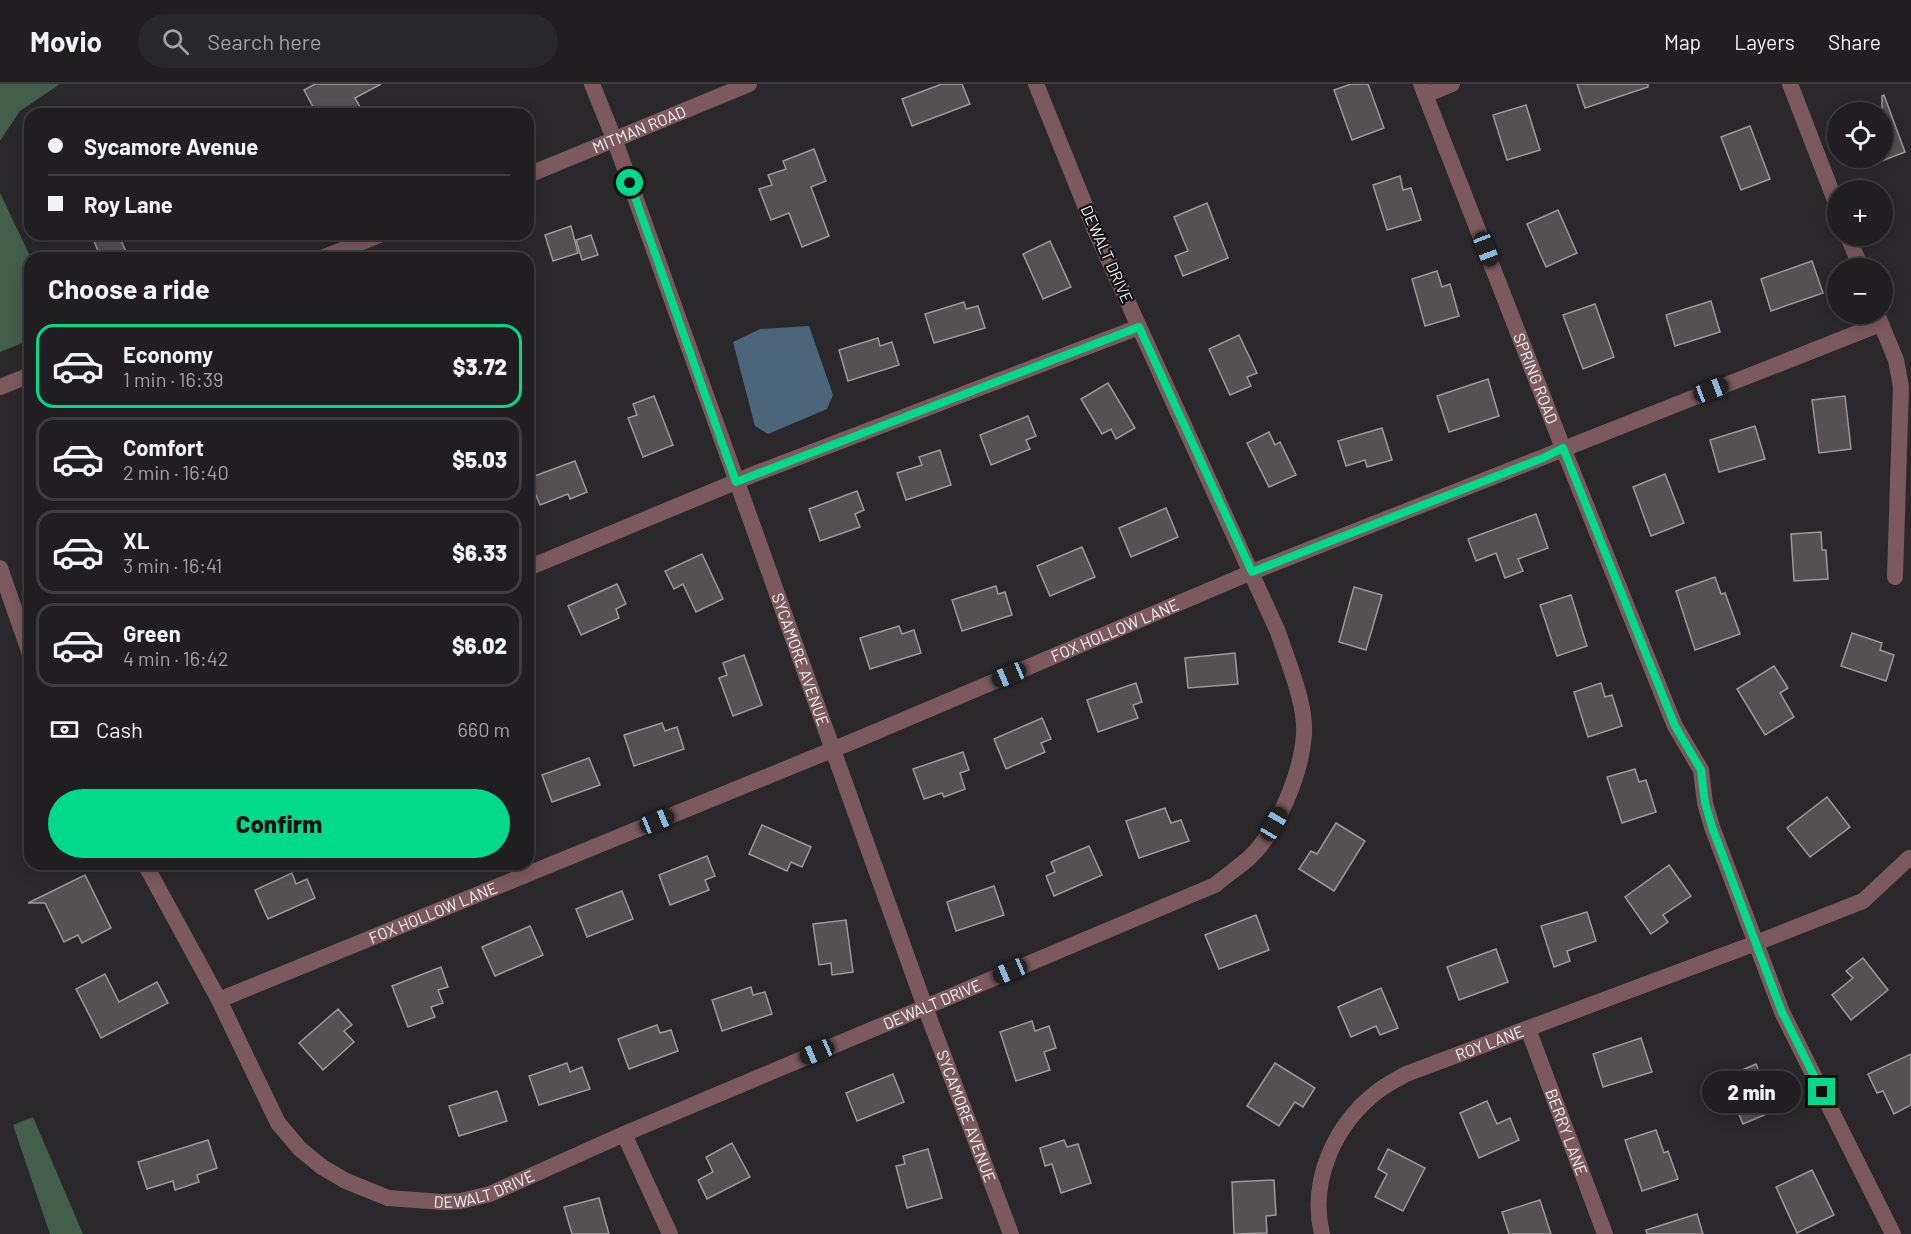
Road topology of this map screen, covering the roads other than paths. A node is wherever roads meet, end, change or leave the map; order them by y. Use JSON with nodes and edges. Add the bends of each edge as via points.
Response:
{"nodes":[{"id":1,"x":592,"y":84,"type":"edge"},
{"id":2,"x":749,"y":84,"type":"edge"},
{"id":3,"x":1036,"y":84,"type":"edge"},
{"id":4,"x":1452,"y":84,"type":"edge"},
{"id":5,"x":1790,"y":84,"type":"edge"},
{"id":6,"x":1423,"y":89,"type":"edge"},
{"id":7,"x":615,"y":141,"type":"junction"},
{"id":8,"x":534,"y":174,"type":"edge"},
{"id":9,"x":1827,"y":180,"type":"edge"},
{"id":10,"x":367,"y":240,"type":"edge"},
{"id":11,"x":337,"y":252,"type":"edge"},
{"id":12,"x":1866,"y":324,"type":"edge"},
{"id":13,"x":1880,"y":324,"type":"edge"},
{"id":14,"x":1139,"y":327,"type":"junction"},
{"id":15,"x":24,"y":377,"type":"edge"},
{"id":16,"x":0,"y":387,"type":"edge"},
{"id":17,"x":1563,"y":448,"type":"junction"},
{"id":18,"x":736,"y":482,"type":"junction"},
{"id":19,"x":534,"y":566,"type":"edge"},
{"id":20,"x":0,"y":568,"type":"edge"},
{"id":21,"x":1252,"y":572,"type":"junction"},
{"id":22,"x":1895,"y":577,"type":"dead end"},
{"id":23,"x":24,"y":637,"type":"edge"},
{"id":24,"x":832,"y":750,"type":"junction"},
{"id":25,"x":1909,"y":858,"type":"dead end"},
{"id":26,"x":148,"y":870,"type":"edge"},
{"id":27,"x":1756,"y":944,"type":"junction"},
{"id":28,"x":219,"y":1000,"type":"junction"},
{"id":29,"x":925,"y":1007,"type":"junction"},
{"id":30,"x":1528,"y":1029,"type":"junction"},
{"id":31,"x":624,"y":1134,"type":"junction"},
{"id":32,"x":670,"y":1234,"type":"edge"},
{"id":33,"x":1011,"y":1234,"type":"edge"},
{"id":34,"x":1322,"y":1234,"type":"edge"},
{"id":35,"x":1605,"y":1234,"type":"edge"},
{"id":36,"x":1893,"y":1234,"type":"edge"}],
"edges":[{"from":1,"to":7,"type":"street","name":"SYCAMORE AVENUE"},
{"from":2,"to":7,"type":"street","name":"MITMAN ROAD"},
{"from":3,"to":14,"type":"street","name":"DEWALT DRIVE"},
{"from":4,"to":6,"type":"street"},
{"from":5,"to":9,"type":"street"},
{"from":6,"to":17,"type":"street","name":"SPRING ROAD"},
{"from":7,"to":8,"type":"street","name":"MITMAN ROAD"},
{"from":7,"to":18,"type":"street","name":"SYCAMORE AVENUE"},
{"from":10,"to":11,"type":"street"},
{"from":12,"to":17,"type":"street","name":"FOX HOLLOW LANE"},
{"from":13,"to":22,"type":"street","via":[[1896,360],[1901,387]]},
{"from":14,"to":18,"type":"street"},
{"from":14,"to":21,"type":"street","name":"DEWALT DRIVE"},
{"from":15,"to":16,"type":"street"},
{"from":17,"to":21,"type":"street","name":"FOX HOLLOW LANE"},
{"from":17,"to":27,"type":"street","name":"SPRING ROAD","via":[[1675,726],[1701,770],[1712,827]]},
{"from":18,"to":19,"type":"street"},
{"from":18,"to":24,"type":"street","name":"SYCAMORE AVENUE"},
{"from":20,"to":23,"type":"street"},
{"from":21,"to":24,"type":"street","name":"FOX HOLLOW LANE"},
{"from":21,"to":29,"type":"street","name":"DEWALT DRIVE","via":[[1278,632],[1296,690],[1304,734],[1296,777],[1267,835],[1249,858],[1215,885]]},
{"from":24,"to":28,"type":"street","name":"FOX HOLLOW LANE"},
{"from":24,"to":29,"type":"street","name":"SYCAMORE AVENUE"},
{"from":25,"to":27,"type":"street","name":"ROY LANE","via":[[1863,901]]},
{"from":26,"to":28,"type":"street","name":"DEWALT DRIVE"},
{"from":27,"to":30,"type":"street","name":"ROY LANE"},
{"from":27,"to":36,"type":"street","via":[[1782,1012]]},
{"from":28,"to":31,"type":"street","name":"DEWALT DRIVE","via":[[278,1123],[300,1149],[346,1182],[388,1198],[443,1202],[490,1194]]},
{"from":29,"to":31,"type":"street","name":"DEWALT DRIVE"},
{"from":29,"to":33,"type":"street","name":"SYCAMORE AVENUE"},
{"from":30,"to":34,"type":"street","name":"ROY LANE","via":[[1406,1074],[1378,1091],[1357,1111],[1326,1160],[1318,1190]]},
{"from":30,"to":35,"type":"street","name":"BERRY LANE"},
{"from":31,"to":32,"type":"street"}]}
